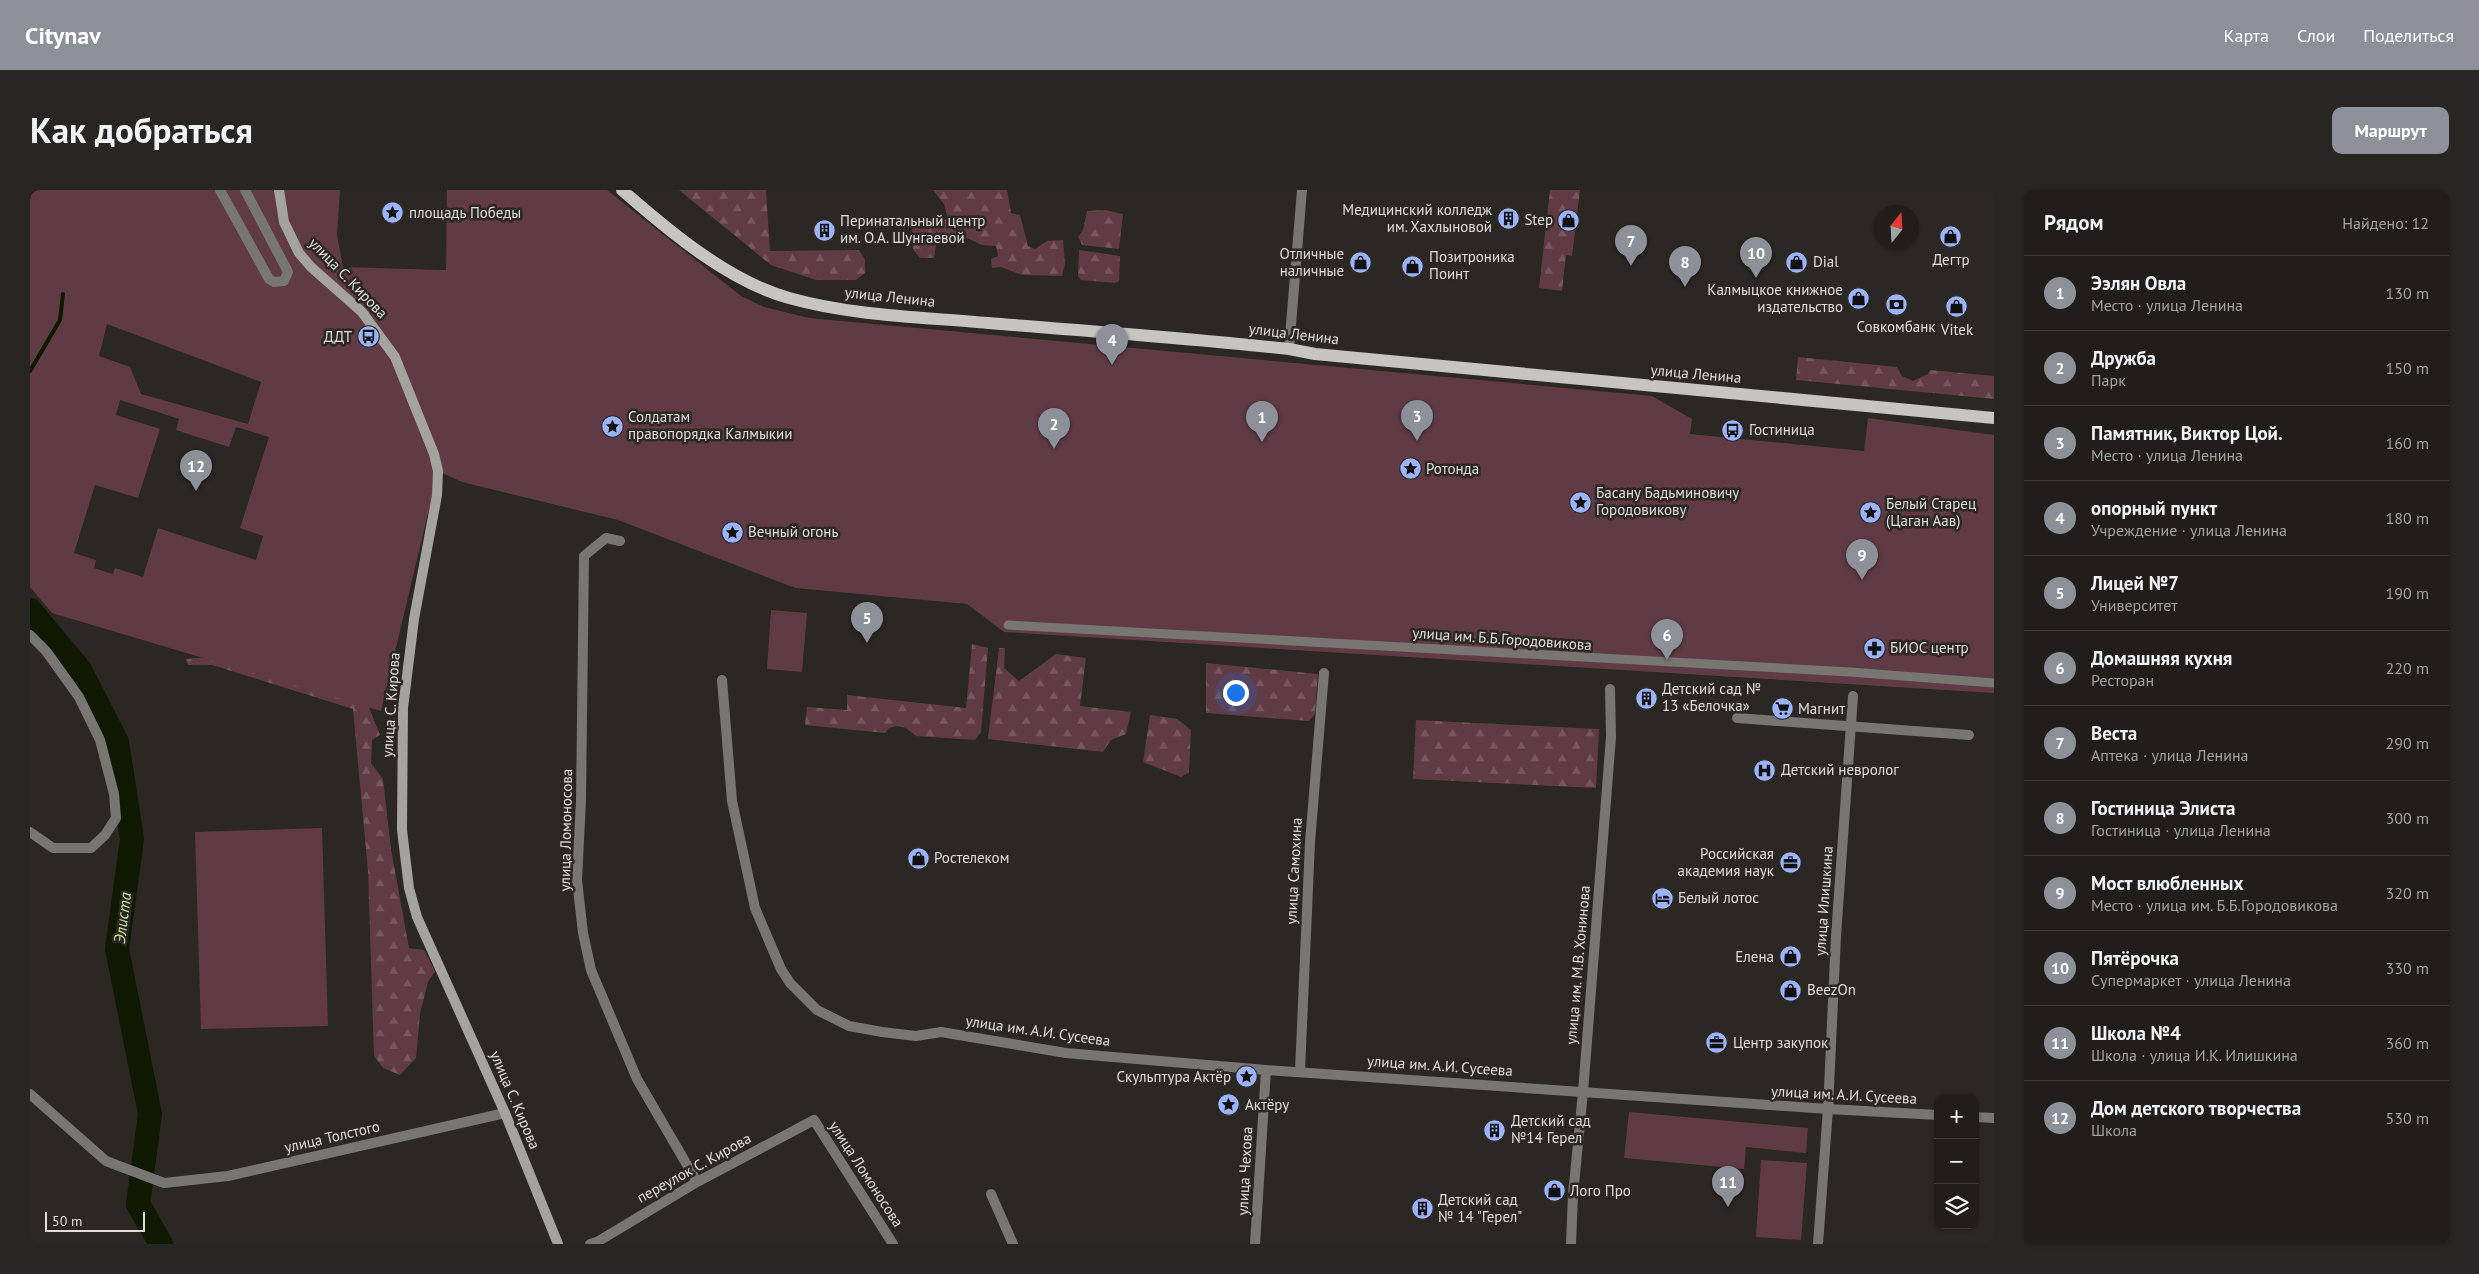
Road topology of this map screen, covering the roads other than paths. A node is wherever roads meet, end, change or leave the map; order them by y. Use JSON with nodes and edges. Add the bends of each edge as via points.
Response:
{"nodes":[{"id":1,"x":220,"y":190,"type":"edge"},
{"id":2,"x":245,"y":190,"type":"edge"},
{"id":3,"x":279,"y":190,"type":"edge"},
{"id":4,"x":622,"y":190,"type":"edge"},
{"id":5,"x":1302,"y":190,"type":"edge"},
{"id":6,"x":1289,"y":349,"type":"junction"},
{"id":7,"x":1994,"y":418,"type":"edge"},
{"id":8,"x":620,"y":541,"type":"dead end"},
{"id":9,"x":1008,"y":625,"type":"dead end"},
{"id":10,"x":30,"y":635,"type":"edge"},
{"id":11,"x":1324,"y":673,"type":"dead end"},
{"id":12,"x":722,"y":680,"type":"dead end"},
{"id":13,"x":1994,"y":683,"type":"edge"},
{"id":14,"x":1610,"y":689,"type":"dead end"},
{"id":15,"x":1853,"y":696,"type":"dead end"},
{"id":16,"x":1738,"y":718,"type":"dead end"},
{"id":17,"x":1851,"y":726,"type":"junction"},
{"id":18,"x":1969,"y":735,"type":"dead end"},
{"id":19,"x":30,"y":832,"type":"edge"},
{"id":20,"x":1266,"y":1070,"type":"junction"},
{"id":21,"x":1300,"y":1071,"type":"junction"},
{"id":22,"x":1583,"y":1092,"type":"junction"},
{"id":23,"x":30,"y":1094,"type":"edge"},
{"id":24,"x":1828,"y":1109,"type":"junction"},
{"id":25,"x":505,"y":1113,"type":"junction"},
{"id":26,"x":1934,"y":1115,"type":"edge"},
{"id":27,"x":1979,"y":1117,"type":"edge"},
{"id":28,"x":1994,"y":1118,"type":"edge"},
{"id":29,"x":814,"y":1120,"type":"joint"},
{"id":30,"x":697,"y":1182,"type":"junction"},
{"id":31,"x":990,"y":1194,"type":"dead end"},
{"id":32,"x":558,"y":1244,"type":"edge"},
{"id":33,"x":590,"y":1244,"type":"edge"},
{"id":34,"x":893,"y":1244,"type":"edge"},
{"id":35,"x":1013,"y":1244,"type":"edge"},
{"id":36,"x":1255,"y":1244,"type":"edge"},
{"id":37,"x":1571,"y":1244,"type":"edge"},
{"id":38,"x":1818,"y":1244,"type":"edge"}],
"edges":[{"from":1,"to":2,"type":"street","via":[[269,279],[284,281],[288,272]]},
{"from":3,"to":25,"type":"main road","name":"улица С. Кирова","via":[[284,222],[299,253],[362,312],[395,357],[434,454],[438,471],[437,495],[414,619],[403,708],[401,757],[405,858],[417,917]]},
{"from":4,"to":6,"type":"main road","name":"улица Ленина","via":[[666,228],[732,274],[788,298],[890,315],[1120,332]]},
{"from":5,"to":6,"type":"street"},
{"from":6,"to":7,"type":"main road","name":"улица Ленина","via":[[1332,356]]},
{"from":8,"to":30,"type":"street","name":"улица Ломоносова","via":[[606,538],[584,556],[582,772],[577,880],[580,911],[592,970],[637,1078]]},
{"from":9,"to":13,"type":"street","name":"улица им. Б.Б.Городовикова","via":[[1850,672]]},
{"from":10,"to":19,"type":"street","via":[[46,651],[78,697],[100,740],[114,794],[116,818],[106,835],[92,848],[53,848]]},
{"from":11,"to":21,"type":"street","name":"улица Самохина","via":[[1310,842]]},
{"from":12,"to":20,"type":"street","name":"улица им. А.И. Сусеева","via":[[732,801],[755,908],[781,969],[799,994],[827,1016],[864,1030],[916,1036],[941,1032],[1066,1053]]},
{"from":14,"to":22,"type":"street","name":"улица им. М.В. Хонинова","via":[[1611,737]]},
{"from":15,"to":17,"type":"street","name":"улица Илишкина"},
{"from":16,"to":17,"type":"street"},
{"from":17,"to":18,"type":"street"},
{"from":17,"to":24,"type":"street","name":"улица Илишкина"},
{"from":20,"to":21,"type":"street","name":"улица им. А.И. Сусеева"},
{"from":20,"to":36,"type":"street","name":"улица Чехова"},
{"from":21,"to":22,"type":"street","name":"улица им. А.И. Сусеева"},
{"from":22,"to":24,"type":"street","name":"улица им. А.И. Сусеева"},
{"from":22,"to":37,"type":"street","name":"улица им. М.В. Хонинова"},
{"from":23,"to":25,"type":"street","name":"улица Толстого","via":[[106,1161],[164,1183],[228,1176]]},
{"from":24,"to":26,"type":"street","name":"улица им. А.И. Сусеева"},
{"from":24,"to":38,"type":"street","name":"улица Илишкина"},
{"from":25,"to":32,"type":"main road","name":"улица С. Кирова"},
{"from":27,"to":28,"type":"street"},
{"from":29,"to":30,"type":"street","name":"переулок С. Кирова"},
{"from":29,"to":34,"type":"street","name":"улица Ломоносова"},
{"from":30,"to":33,"type":"street","name":"переулок С. Кирова"},
{"from":31,"to":35,"type":"street"}]}
